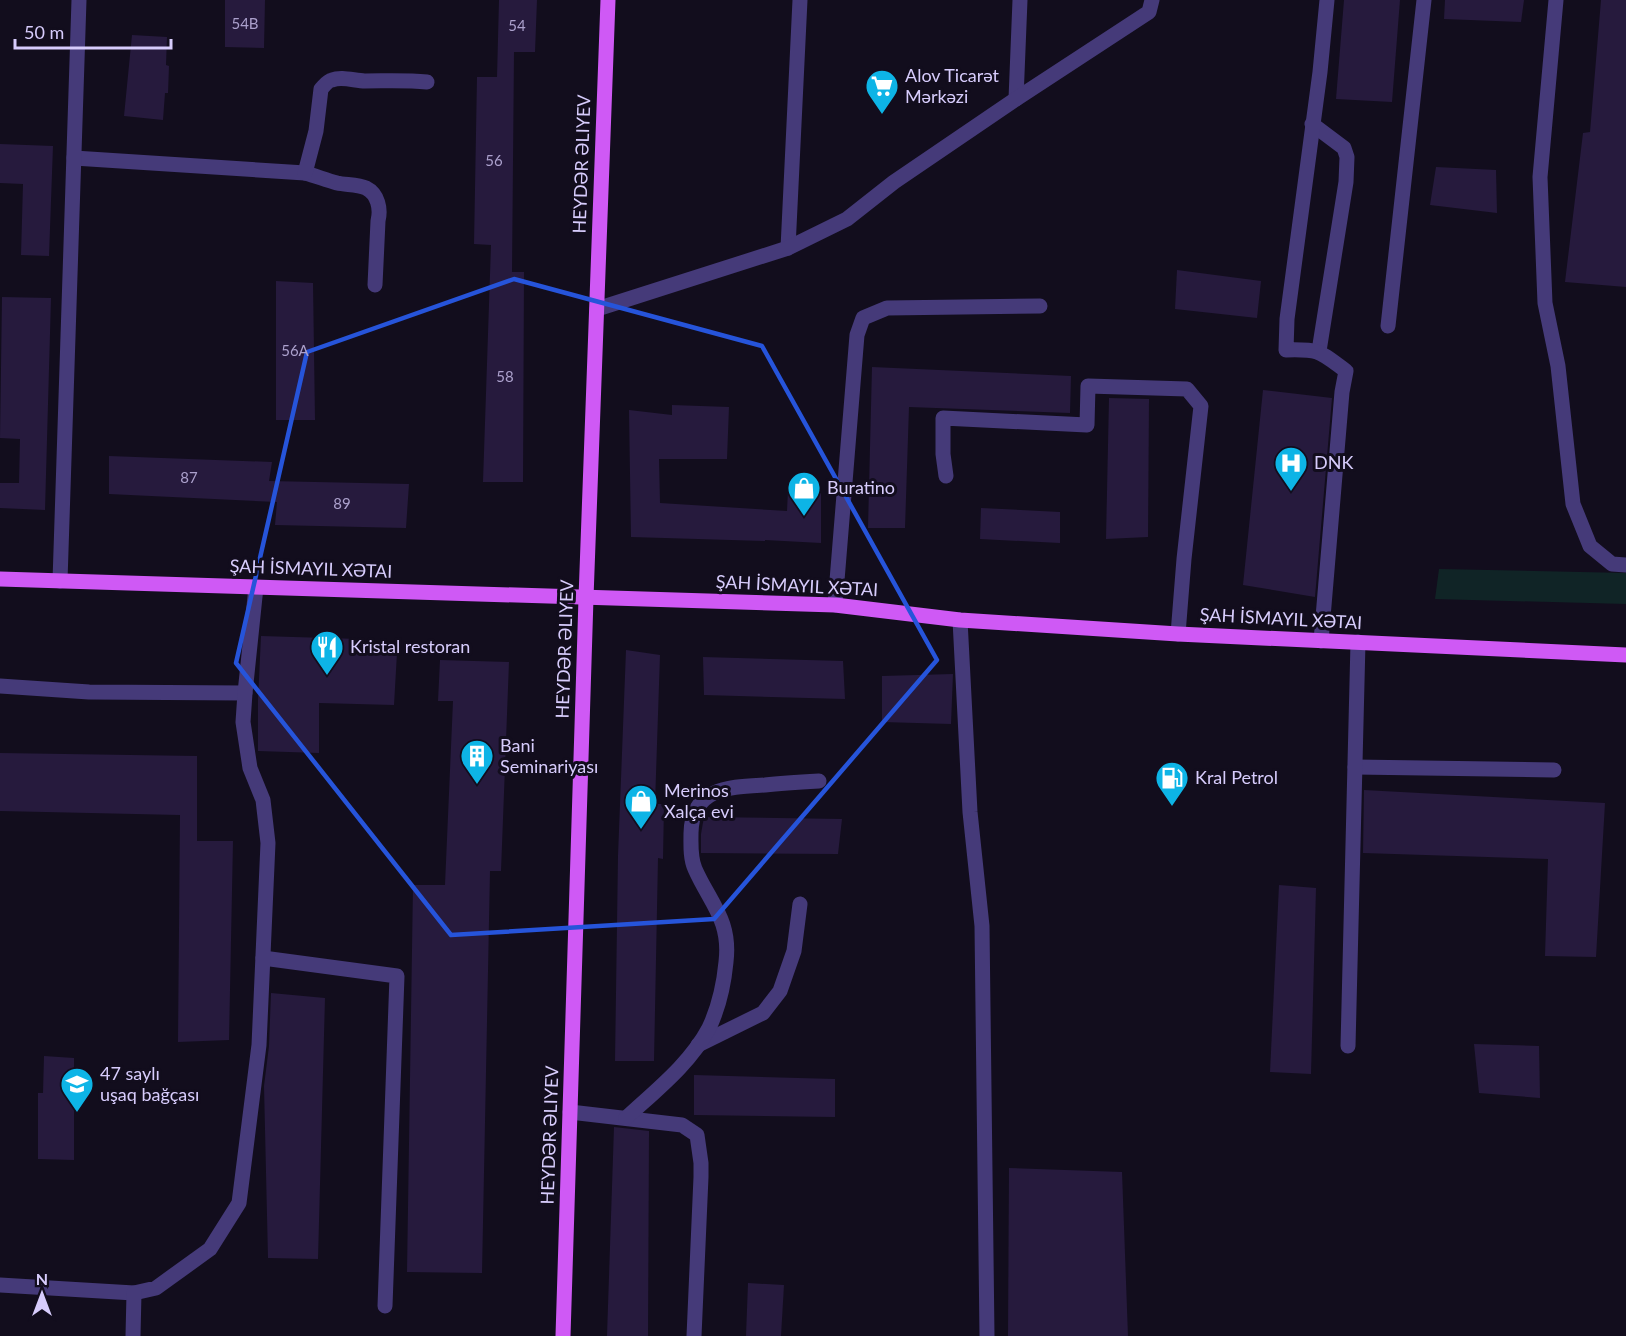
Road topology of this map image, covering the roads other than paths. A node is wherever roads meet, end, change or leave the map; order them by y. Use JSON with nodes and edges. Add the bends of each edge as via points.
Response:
{"nodes":[{"id":1,"x":79,"y":0,"type":"edge"},
{"id":2,"x":608,"y":0,"type":"edge"},
{"id":3,"x":800,"y":0,"type":"edge"},
{"id":4,"x":1020,"y":0,"type":"edge"},
{"id":5,"x":1152,"y":0,"type":"edge"},
{"id":6,"x":1327,"y":0,"type":"edge"},
{"id":7,"x":1424,"y":0,"type":"edge"},
{"id":8,"x":1556,"y":0,"type":"edge"},
{"id":9,"x":427,"y":82,"type":"dead end"},
{"id":10,"x":1016,"y":99,"type":"junction"},
{"id":11,"x":1312,"y":124,"type":"junction"},
{"id":12,"x":74,"y":158,"type":"junction"},
{"id":13,"x":305,"y":172,"type":"junction"},
{"id":14,"x":788,"y":248,"type":"junction"},
{"id":15,"x":375,"y":285,"type":"dead end"},
{"id":16,"x":1040,"y":306,"type":"dead end"},
{"id":17,"x":597,"y":309,"type":"junction"},
{"id":18,"x":1388,"y":326,"type":"dead end"},
{"id":19,"x":1319,"y":351,"type":"junction"},
{"id":20,"x":946,"y":476,"type":"dead end"},
{"id":21,"x":1626,"y":565,"type":"edge"},
{"id":22,"x":0,"y":579,"type":"edge"},
{"id":23,"x":60,"y":581,"type":"junction"},
{"id":24,"x":256,"y":587,"type":"junction"},
{"id":25,"x":586,"y":598,"type":"junction"},
{"id":26,"x":835,"y":605,"type":"junction"},
{"id":27,"x":960,"y":620,"type":"junction"},
{"id":28,"x":1178,"y":634,"type":"junction"},
{"id":29,"x":1320,"y":641,"type":"junction"},
{"id":30,"x":1358,"y":642,"type":"junction"},
{"id":31,"x":1626,"y":655,"type":"edge"},
{"id":32,"x":0,"y":686,"type":"edge"},
{"id":33,"x":245,"y":693,"type":"junction"},
{"id":34,"x":1354,"y":767,"type":"junction"},
{"id":35,"x":1554,"y":770,"type":"dead end"},
{"id":36,"x":819,"y":781,"type":"dead end"},
{"id":37,"x":800,"y":904,"type":"dead end"},
{"id":38,"x":263,"y":958,"type":"junction"},
{"id":39,"x":698,"y":1045,"type":"junction"},
{"id":40,"x":1348,"y":1046,"type":"dead end"},
{"id":41,"x":570,"y":1112,"type":"junction"},
{"id":42,"x":626,"y":1118,"type":"junction"},
{"id":43,"x":0,"y":1285,"type":"edge"},
{"id":44,"x":134,"y":1293,"type":"junction"},
{"id":45,"x":386,"y":1305,"type":"dead end"},
{"id":46,"x":133,"y":1336,"type":"edge"},
{"id":47,"x":563,"y":1336,"type":"edge"},
{"id":48,"x":694,"y":1336,"type":"edge"},
{"id":49,"x":987,"y":1336,"type":"edge"}],
"edges":[{"from":1,"to":12,"type":"street"},
{"from":2,"to":17,"type":"main road","name":"HEYDƏR ƏLIYEV"},
{"from":3,"to":14,"type":"street"},
{"from":4,"to":10,"type":"street"},
{"from":5,"to":10,"type":"street","via":[[1149,12]]},
{"from":6,"to":11,"type":"street"},
{"from":7,"to":18,"type":"street"},
{"from":8,"to":21,"type":"street","via":[[1540,177],[1545,303],[1558,366],[1573,504],[1590,546],[1612,564]]},
{"from":9,"to":13,"type":"street","via":[[345,79],[326,84],[321,89],[316,131]]},
{"from":10,"to":14,"type":"street","via":[[894,182],[848,219]]},
{"from":11,"to":19,"type":"street","via":[[1344,148],[1347,157]]},
{"from":11,"to":19,"type":"street","via":[[1286,350]]},
{"from":12,"to":13,"type":"street"},
{"from":12,"to":23,"type":"street"},
{"from":13,"to":15,"type":"street","via":[[365,188],[379,204]]},
{"from":14,"to":17,"type":"street"},
{"from":16,"to":26,"type":"street","via":[[887,308],[863,318],[857,335]]},
{"from":17,"to":25,"type":"main road","name":"HEYDƏR ƏLIYEV"},
{"from":19,"to":29,"type":"street","via":[[1346,371]]},
{"from":20,"to":28,"type":"street","via":[[943,418],[1087,425],[1088,386],[1187,389],[1201,406]]},
{"from":22,"to":23,"type":"main road"},
{"from":23,"to":24,"type":"main road"},
{"from":24,"to":25,"type":"main road"},
{"from":24,"to":33,"type":"street"},
{"from":25,"to":26,"type":"main road"},
{"from":25,"to":41,"type":"main road","name":"HEYDƏR ƏLIYEV"},
{"from":26,"to":27,"type":"main road"},
{"from":27,"to":28,"type":"main road"},
{"from":27,"to":49,"type":"street","via":[[970,812],[982,926]]},
{"from":28,"to":29,"type":"main road"},
{"from":29,"to":30,"type":"main road"},
{"from":30,"to":31,"type":"main road"},
{"from":30,"to":34,"type":"street"},
{"from":32,"to":33,"type":"street","via":[[89,692]]},
{"from":33,"to":38,"type":"street","via":[[243,722],[250,768],[262,800],[268,843]]},
{"from":34,"to":35,"type":"street"},
{"from":34,"to":40,"type":"street"},
{"from":36,"to":39,"type":"street","via":[[730,787],[714,792],[695,811],[691,833],[694,867],[721,915],[726,936],[726,961],[716,1007]]},
{"from":37,"to":39,"type":"street","via":[[794,951],[780,991],[763,1013]]},
{"from":38,"to":44,"type":"street","via":[[259,1045],[238,1203],[210,1249],[156,1288]]},
{"from":38,"to":45,"type":"street","via":[[397,976]]},
{"from":39,"to":42,"type":"street","via":[[681,1067]]},
{"from":41,"to":42,"type":"street"},
{"from":41,"to":47,"type":"main road","name":"HEYDƏR ƏLIYEV"},
{"from":42,"to":48,"type":"street","via":[[682,1125],[697,1135],[701,1177]]},
{"from":43,"to":44,"type":"street"},
{"from":44,"to":46,"type":"street"}]}
